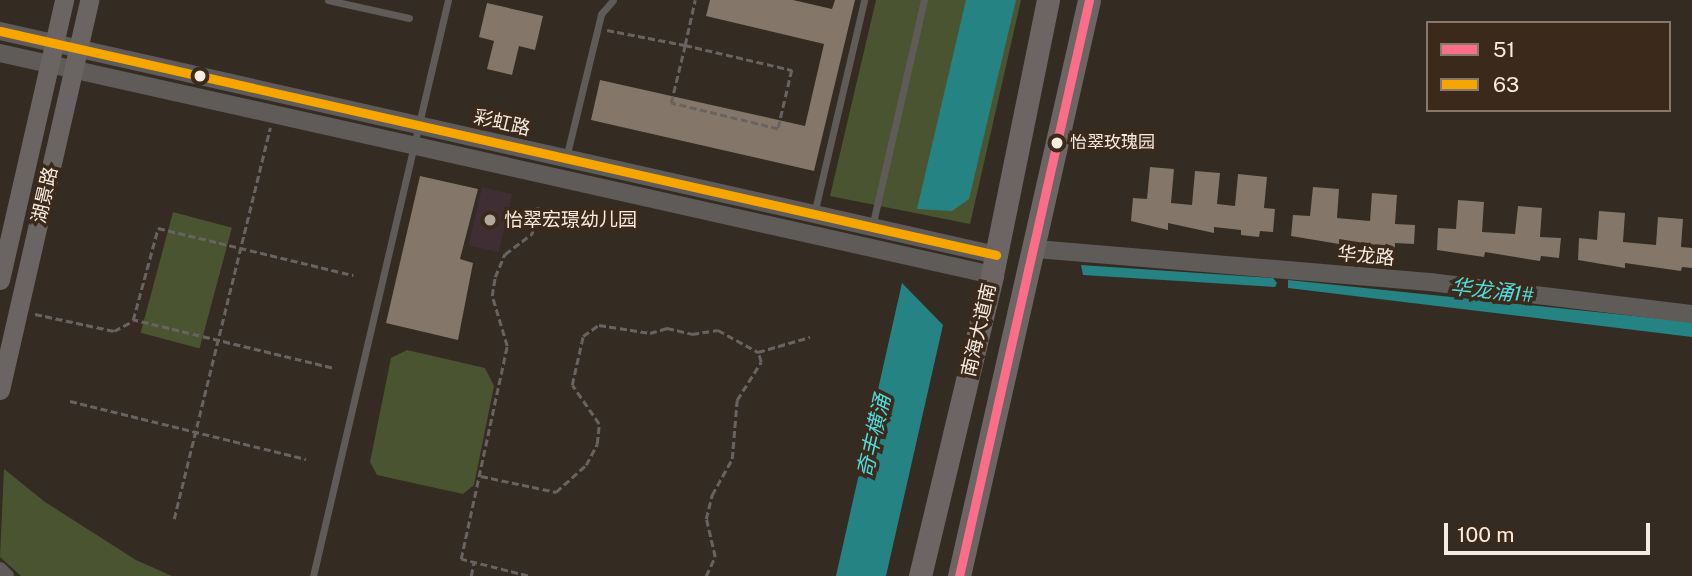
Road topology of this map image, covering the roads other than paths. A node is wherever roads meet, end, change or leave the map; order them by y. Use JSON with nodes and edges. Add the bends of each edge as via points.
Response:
{"nodes":[{"id":1,"x":64,"y":0,"type":"edge"},
{"id":2,"x":89,"y":0,"type":"edge"},
{"id":3,"x":328,"y":0,"type":"edge"},
{"id":4,"x":448,"y":0,"type":"edge"},
{"id":5,"x":613,"y":0,"type":"edge"},
{"id":6,"x":864,"y":0,"type":"edge"},
{"id":7,"x":924,"y":0,"type":"edge"},
{"id":8,"x":1048,"y":0,"type":"edge"},
{"id":9,"x":1089,"y":0,"type":"edge"},
{"id":10,"x":409,"y":18,"type":"dead end"},
{"id":11,"x":0,"y":31,"type":"edge"},
{"id":12,"x":55,"y":43,"type":"junction"},
{"id":13,"x":80,"y":48,"type":"junction"},
{"id":14,"x":0,"y":53,"type":"edge"},
{"id":15,"x":50,"y":64,"type":"junction"},
{"id":16,"x":75,"y":70,"type":"junction"},
{"id":17,"x":418,"y":126,"type":"junction"},
{"id":18,"x":413,"y":148,"type":"junction"},
{"id":19,"x":566,"y":159,"type":"junction"},
{"id":20,"x":814,"y":214,"type":"junction"},
{"id":21,"x":872,"y":227,"type":"junction"},
{"id":22,"x":904,"y":244,"type":"junction"},
{"id":23,"x":1036,"y":250,"type":"junction"},
{"id":24,"x":994,"y":265,"type":"junction"},
{"id":25,"x":0,"y":280,"type":"edge"},
{"id":26,"x":1692,"y":314,"type":"edge"},
{"id":27,"x":0,"y":390,"type":"edge"},
{"id":28,"x":0,"y":569,"type":"edge"},
{"id":29,"x":7,"y":576,"type":"edge"},
{"id":30,"x":313,"y":576,"type":"edge"},
{"id":31,"x":920,"y":576,"type":"edge"},
{"id":32,"x":959,"y":576,"type":"edge"}],
"edges":[{"from":1,"to":12,"type":"main road","name":"湖景路"},
{"from":2,"to":13,"type":"main road","name":"湖景路"},
{"from":3,"to":10,"type":"lane"},
{"from":4,"to":17,"type":"lane"},
{"from":5,"to":19,"type":"lane","via":[[597,27]]},
{"from":6,"to":20,"type":"lane"},
{"from":7,"to":21,"type":"lane"},
{"from":8,"to":24,"type":"highway","name":"南海大道南"},
{"from":9,"to":23,"type":"highway","name":"南海大道南"},
{"from":11,"to":12,"type":"street","name":"彩虹路"},
{"from":12,"to":13,"type":"street","name":"彩虹路"},
{"from":12,"to":15,"type":"main road","name":"湖景路"},
{"from":13,"to":16,"type":"main road","name":"湖景路"},
{"from":13,"to":17,"type":"street","name":"彩虹路"},
{"from":14,"to":15,"type":"street","name":"彩虹路"},
{"from":15,"to":16,"type":"street","name":"彩虹路"},
{"from":15,"to":25,"type":"main road","name":"湖景路"},
{"from":16,"to":18,"type":"street","name":"彩虹路"},
{"from":16,"to":27,"type":"main road","name":"湖景路"},
{"from":17,"to":18,"type":"lane"},
{"from":17,"to":19,"type":"street","name":"彩虹路"},
{"from":18,"to":22,"type":"street","name":"彩虹路"},
{"from":18,"to":30,"type":"lane"},
{"from":19,"to":20,"type":"street","name":"彩虹路"},
{"from":20,"to":21,"type":"street","name":"彩虹路"},
{"from":21,"to":22,"type":"street","name":"彩虹路"},
{"from":22,"to":24,"type":"street","name":"彩虹路","via":[[961,266]]},
{"from":22,"to":24,"type":"street","name":"彩虹路","via":[[965,247]]},
{"from":23,"to":26,"type":"street","name":"华龙路","via":[[1430,282]]},
{"from":23,"to":32,"type":"highway","name":"南海大道南"},
{"from":24,"to":31,"type":"highway","name":"南海大道南"},
{"from":28,"to":29,"type":"street"}]}
